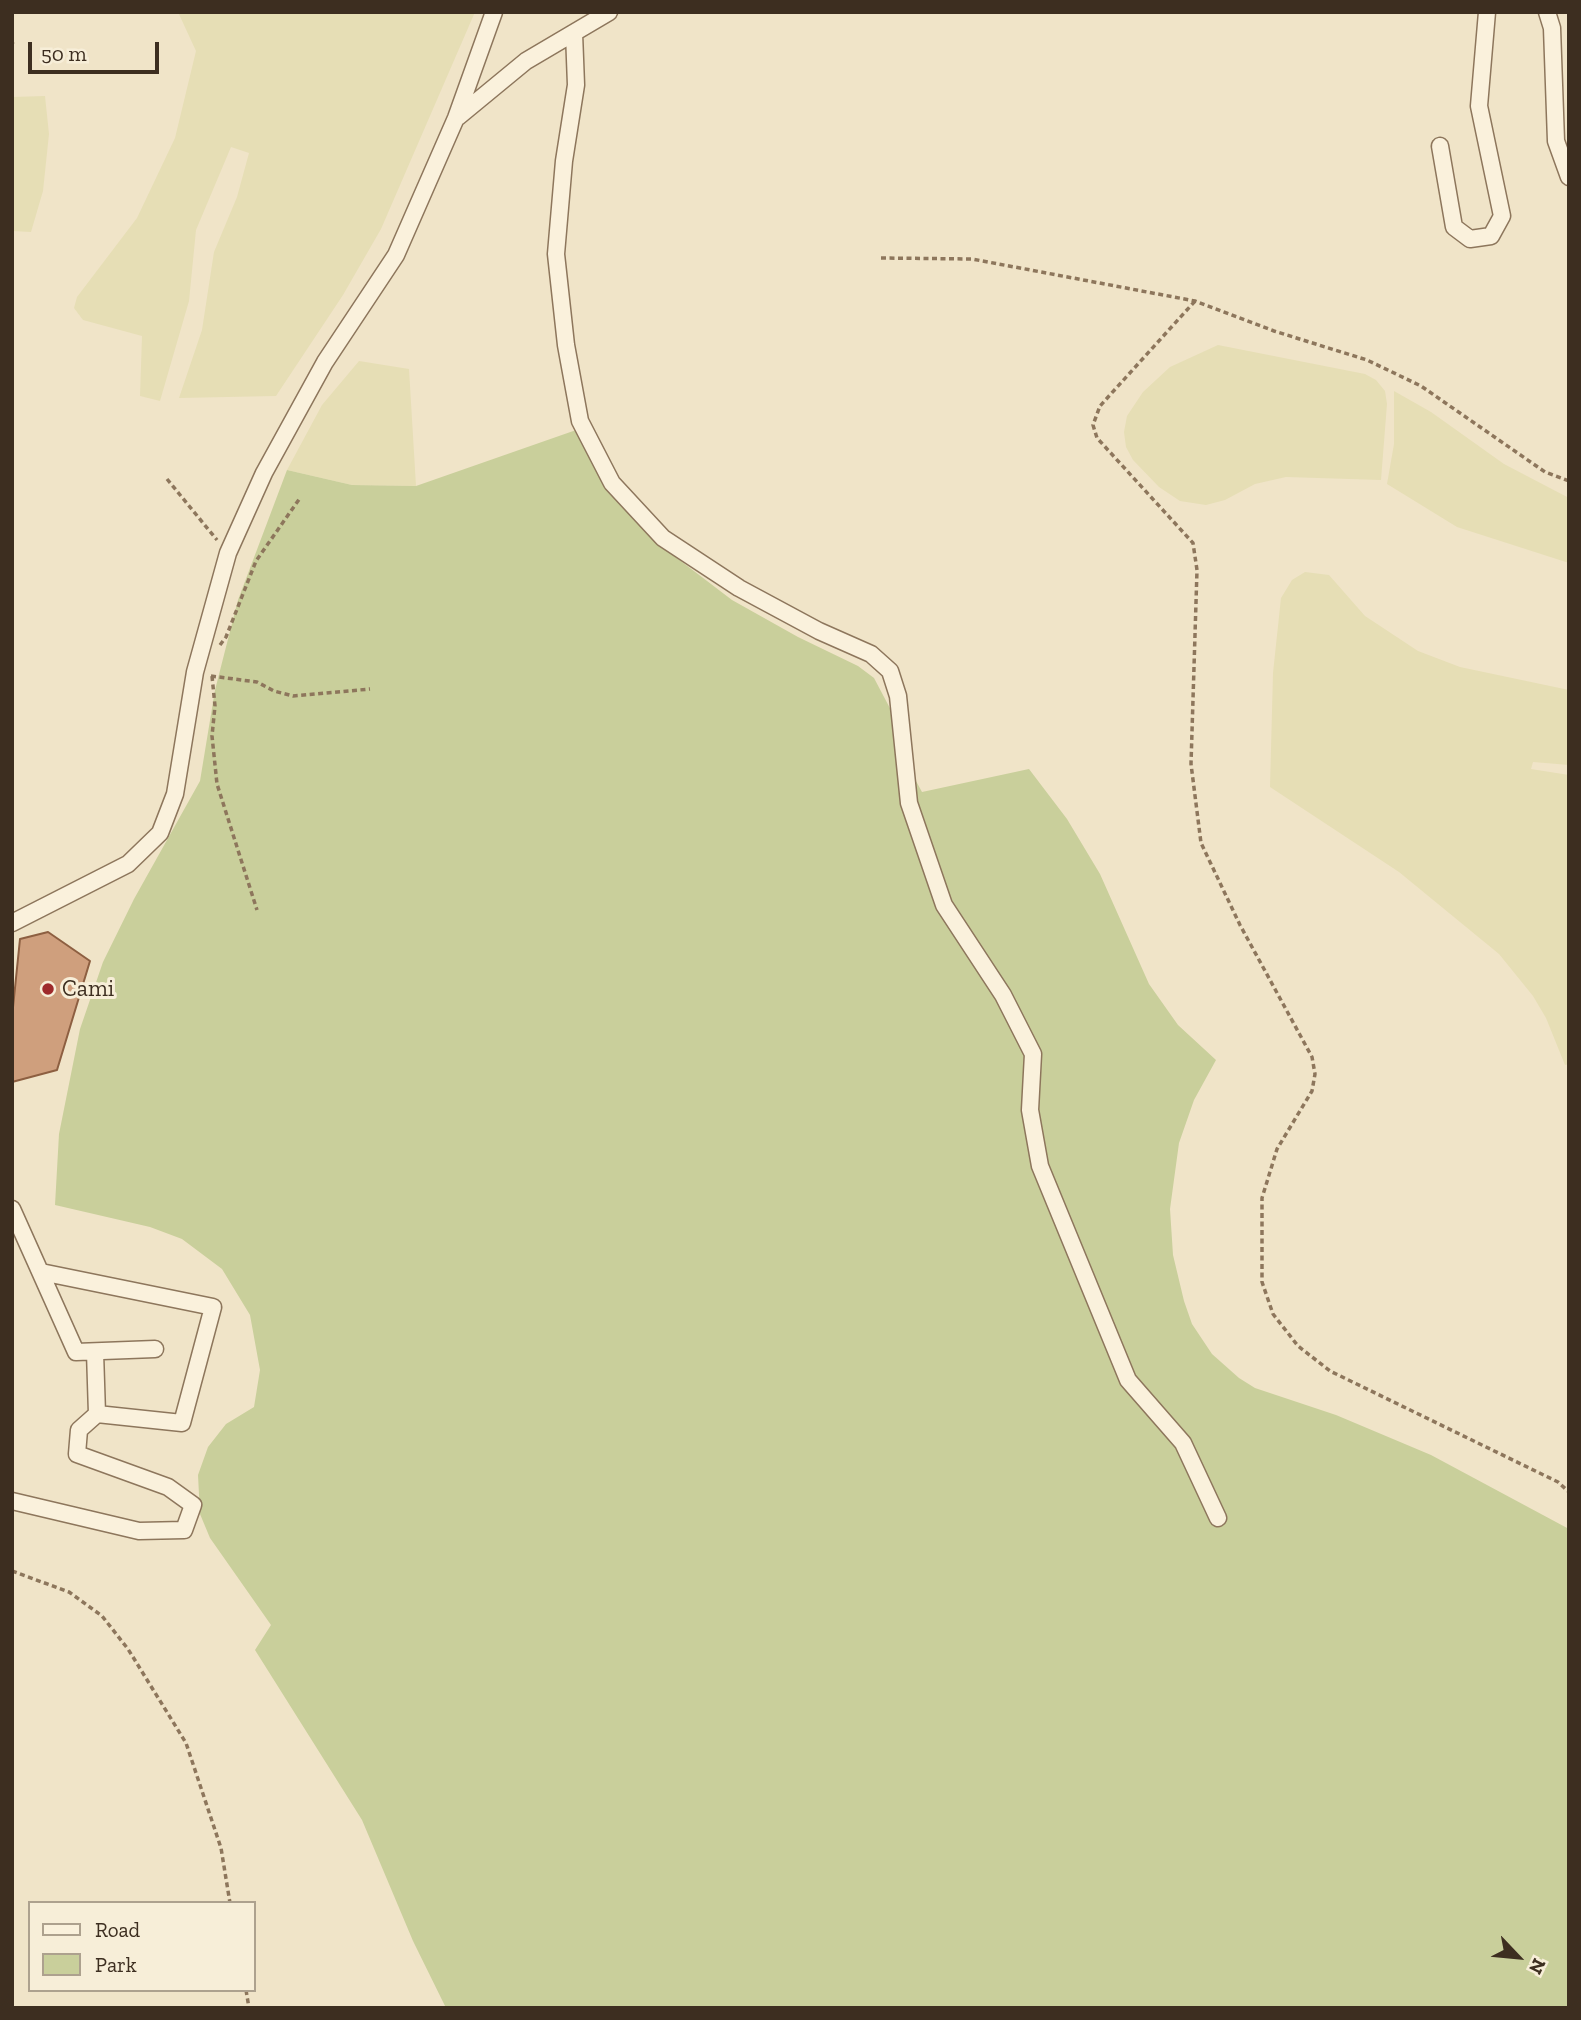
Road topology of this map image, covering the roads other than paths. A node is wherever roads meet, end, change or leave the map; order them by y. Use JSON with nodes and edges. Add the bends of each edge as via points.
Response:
{"nodes":[{"id":1,"x":494,"y":12,"type":"edge"},
{"id":2,"x":609,"y":12,"type":"edge"},
{"id":3,"x":1487,"y":12,"type":"edge"},
{"id":4,"x":1548,"y":12,"type":"edge"},
{"id":5,"x":574,"y":33,"type":"junction"},
{"id":6,"x":456,"y":118,"type":"junction"},
{"id":7,"x":1440,"y":146,"type":"dead end"},
{"id":8,"x":1569,"y":177,"type":"edge"},
{"id":9,"x":12,"y":923,"type":"edge"},
{"id":10,"x":12,"y":1209,"type":"edge"},
{"id":11,"x":41,"y":1272,"type":"junction"},
{"id":12,"x":155,"y":1349,"type":"dead end"},
{"id":13,"x":95,"y":1352,"type":"junction"},
{"id":14,"x":97,"y":1414,"type":"junction"},
{"id":15,"x":12,"y":1501,"type":"edge"},
{"id":16,"x":1218,"y":1518,"type":"dead end"}],
"edges":[{"from":1,"to":6,"type":"street"},
{"from":2,"to":5,"type":"street"},
{"from":3,"to":7,"type":"street","via":[[1479,106],[1502,216],[1491,236],[1471,239],[1454,227]]},
{"from":4,"to":8,"type":"street","via":[[1556,141]]},
{"from":5,"to":6,"type":"street","via":[[526,61]]},
{"from":5,"to":16,"type":"street","via":[[576,85],[556,254],[580,421],[612,483],[663,538],[739,588],[871,654],[890,671],[898,696],[909,803],[944,905],[1003,995],[1033,1054],[1030,1110],[1040,1166],[1128,1380],[1183,1443]]},
{"from":6,"to":9,"type":"street","via":[[396,256],[319,373],[264,473],[228,553],[200,651],[175,794],[160,833],[128,864]]},
{"from":10,"to":11,"type":"street"},
{"from":11,"to":13,"type":"street","via":[[76,1352]]},
{"from":11,"to":14,"type":"street","via":[[213,1307],[182,1423]]},
{"from":12,"to":13,"type":"street"},
{"from":13,"to":14,"type":"street"},
{"from":14,"to":15,"type":"street","via":[[79,1430],[77,1454],[168,1487],[192,1505],[184,1530],[139,1531]]}]}
